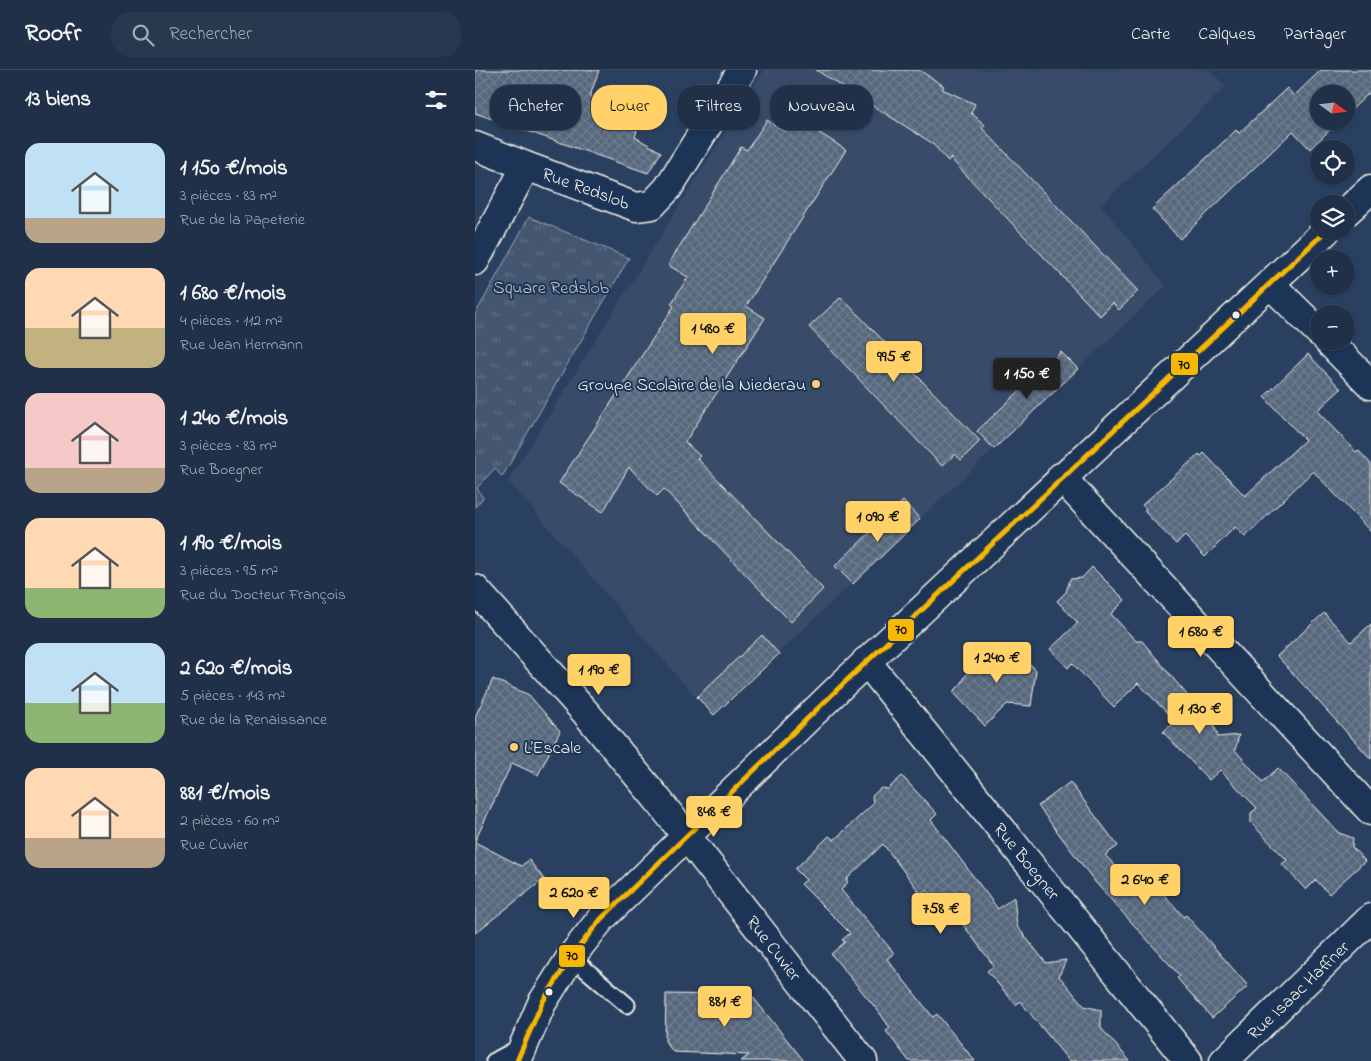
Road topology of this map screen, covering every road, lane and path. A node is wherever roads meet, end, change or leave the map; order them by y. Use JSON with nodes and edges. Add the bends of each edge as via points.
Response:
{"nodes":[{"id":1,"x":742,"y":70,"type":"edge"},
{"id":2,"x":475,"y":146,"type":"edge"},
{"id":3,"x":526,"y":166,"type":"junction"},
{"id":4,"x":1371,"y":189,"type":"edge"},
{"id":5,"x":1355,"y":204,"type":"edge"},
{"id":6,"x":1316,"y":240,"type":"edge"},
{"id":7,"x":475,"y":261,"type":"edge"},
{"id":8,"x":1270,"y":284,"type":"junction"},
{"id":9,"x":1310,"y":323,"type":"edge"},
{"id":10,"x":1337,"y":350,"type":"edge"},
{"id":11,"x":1371,"y":385,"type":"edge"},
{"id":12,"x":1061,"y":477,"type":"junction"},
{"id":13,"x":475,"y":589,"type":"edge"},
{"id":14,"x":867,"y":661,"type":"junction"},
{"id":15,"x":1371,"y":810,"type":"edge"},
{"id":16,"x":685,"y":835,"type":"junction"},
{"id":17,"x":1371,"y":918,"type":"edge"},
{"id":18,"x":571,"y":957,"type":"junction"},
{"id":19,"x":627,"y":1005,"type":"dead end"},
{"id":20,"x":521,"y":1053,"type":"edge"},
{"id":21,"x":494,"y":1061,"type":"edge"},
{"id":22,"x":863,"y":1061,"type":"edge"},
{"id":23,"x":1187,"y":1061,"type":"edge"},
{"id":24,"x":1224,"y":1061,"type":"edge"}],
"edges":[{"from":1,"to":3,"type":"street","name":"Rue Redslob","via":[[669,188],[652,205],[636,207]]},
{"from":2,"to":3,"type":"street"},
{"from":3,"to":7,"type":"street","name":"Rue Redslob"},
{"from":4,"to":5,"type":"street"},
{"from":6,"to":8,"type":"street"},
{"from":8,"to":9,"type":"street"},
{"from":8,"to":12,"type":"street"},
{"from":10,"to":11,"type":"street"},
{"from":12,"to":14,"type":"street"},
{"from":12,"to":15,"type":"street"},
{"from":13,"to":16,"type":"street","name":"Rue Cuvier","via":[[586,713]]},
{"from":14,"to":16,"type":"street"},
{"from":14,"to":23,"type":"street","name":"Rue Boegner"},
{"from":16,"to":18,"type":"street","via":[[601,919]]},
{"from":16,"to":22,"type":"street","name":"Rue Cuvier"},
{"from":17,"to":24,"type":"street","name":"Rue Isaac Haffner"},
{"from":18,"to":19,"type":"lane"},
{"from":18,"to":20,"type":"street","via":[[542,1003]]},
{"from":20,"to":21,"type":"lane"}]}
